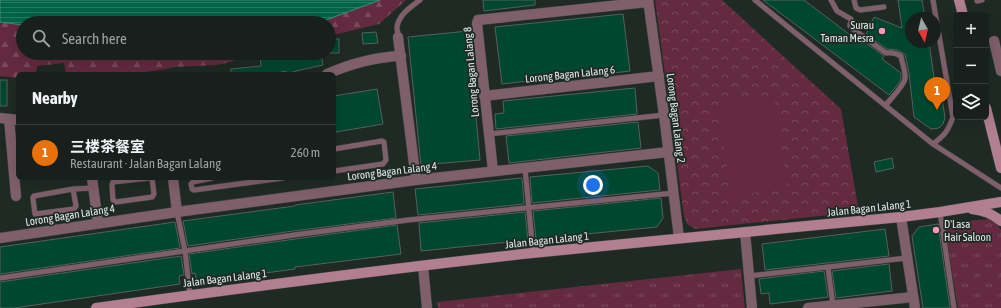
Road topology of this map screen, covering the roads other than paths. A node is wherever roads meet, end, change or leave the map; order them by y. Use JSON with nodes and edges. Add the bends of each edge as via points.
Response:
{"nodes":[{"id":1,"x":420,"y":0,"type":"edge"},
{"id":2,"x":755,"y":0,"type":"edge"},
{"id":3,"x":831,"y":0,"type":"edge"},
{"id":4,"x":854,"y":0,"type":"edge"},
{"id":5,"x":933,"y":0,"type":"edge"},
{"id":6,"x":959,"y":0,"type":"edge"},
{"id":7,"x":648,"y":1,"type":"edge"},
{"id":8,"x":884,"y":7,"type":"dead end"},
{"id":9,"x":962,"y":12,"type":"edge"},
{"id":10,"x":398,"y":37,"type":"joint"},
{"id":11,"x":994,"y":41,"type":"edge"},
{"id":12,"x":401,"y":56,"type":"junction"},
{"id":13,"x":1001,"y":71,"type":"edge"},
{"id":14,"x":333,"y":72,"type":"edge"},
{"id":15,"x":659,"y":76,"type":"junction"},
{"id":16,"x":484,"y":96,"type":"junction"},
{"id":17,"x":886,"y":105,"type":"junction"},
{"id":18,"x":664,"y":115,"type":"junction"},
{"id":19,"x":9,"y":119,"type":"edge"},
{"id":20,"x":989,"y":120,"type":"edge"},
{"id":21,"x":488,"y":134,"type":"junction"},
{"id":22,"x":933,"y":144,"type":"junction"},
{"id":23,"x":995,"y":146,"type":"junction"},
{"id":24,"x":336,"y":149,"type":"edge"},
{"id":25,"x":668,"y":152,"type":"junction"},
{"id":26,"x":1001,"y":157,"type":"edge"},
{"id":27,"x":525,"y":168,"type":"junction"},
{"id":28,"x":1001,"y":168,"type":"edge"},
{"id":29,"x":336,"y":171,"type":"edge"},
{"id":30,"x":493,"y":171,"type":"junction"},
{"id":31,"x":131,"y":180,"type":"edge"},
{"id":32,"x":152,"y":180,"type":"edge"},
{"id":33,"x":173,"y":180,"type":"edge"},
{"id":34,"x":202,"y":180,"type":"edge"},
{"id":35,"x":267,"y":180,"type":"edge"},
{"id":36,"x":416,"y":180,"type":"junction"},
{"id":37,"x":93,"y":183,"type":"edge"},
{"id":38,"x":1001,"y":188,"type":"edge"},
{"id":39,"x":73,"y":189,"type":"junction"},
{"id":40,"x":674,"y":193,"type":"junction"},
{"id":41,"x":16,"y":196,"type":"dead end"},
{"id":42,"x":1001,"y":202,"type":"edge"},
{"id":43,"x":528,"y":208,"type":"junction"},
{"id":44,"x":966,"y":208,"type":"junction"},
{"id":45,"x":177,"y":212,"type":"junction"},
{"id":46,"x":940,"y":212,"type":"junction"},
{"id":47,"x":901,"y":217,"type":"junction"},
{"id":48,"x":1001,"y":221,"type":"edge"},
{"id":49,"x":98,"y":223,"type":"junction"},
{"id":50,"x":745,"y":232,"type":"junction"},
{"id":51,"x":0,"y":238,"type":"edge"},
{"id":52,"x":679,"y":238,"type":"junction"},
{"id":53,"x":185,"y":251,"type":"junction"},
{"id":54,"x":533,"y":253,"type":"junction"},
{"id":55,"x":907,"y":258,"type":"junction"},
{"id":56,"x":423,"y":266,"type":"junction"},
{"id":57,"x":828,"y":268,"type":"junction"},
{"id":58,"x":749,"y":276,"type":"junction"},
{"id":59,"x":0,"y":278,"type":"edge"},
{"id":60,"x":190,"y":295,"type":"junction"},
{"id":61,"x":913,"y":297,"type":"junction"},
{"id":62,"x":833,"y":305,"type":"junction"},
{"id":63,"x":96,"y":308,"type":"edge"},
{"id":64,"x":427,"y":308,"type":"edge"},
{"id":65,"x":752,"y":308,"type":"edge"},
{"id":66,"x":808,"y":308,"type":"edge"},
{"id":67,"x":915,"y":308,"type":"edge"},
{"id":68,"x":954,"y":308,"type":"edge"}],
"edges":[{"from":1,"to":10,"type":"lane","via":[[400,18],[397,26]]},
{"from":2,"to":17,"type":"lane"},
{"from":3,"to":17,"type":"lane","via":[[837,11],[851,19],[850,26],[853,29],[886,53],[892,52],[901,56],[904,81]]},
{"from":4,"to":8,"type":"lane","via":[[856,8],[860,10]]},
{"from":5,"to":22,"type":"lane","via":[[953,117],[948,129]]},
{"from":6,"to":9,"type":"main road"},
{"from":7,"to":15,"type":"street","name":"Lorong Bagan Lalang 2"},
{"from":7,"to":16,"type":"street","name":"Lorong Bagan Lalang 8","via":[[478,20]]},
{"from":10,"to":12,"type":"street"},
{"from":11,"to":13,"type":"street"},
{"from":12,"to":14,"type":"street","via":[[386,57]]},
{"from":12,"to":36,"type":"street"},
{"from":15,"to":16,"type":"street","name":"Lorong Bagan Lalang 6"},
{"from":15,"to":18,"type":"street","name":"Lorong Bagan Lalang 2"},
{"from":16,"to":21,"type":"street","name":"Lorong Bagan Lalang 8"},
{"from":17,"to":22,"type":"lane"},
{"from":18,"to":21,"type":"lane"},
{"from":18,"to":25,"type":"street","name":"Lorong Bagan Lalang 2"},
{"from":19,"to":41,"type":"street"},
{"from":20,"to":23,"type":"main road"},
{"from":21,"to":30,"type":"street","name":"Lorong Bagan Lalang 8"},
{"from":22,"to":38,"type":"lane"},
{"from":23,"to":26,"type":"main road"},
{"from":23,"to":28,"type":"main road"},
{"from":24,"to":29,"type":"lane","via":[[382,141],[386,160],[383,164]]},
{"from":25,"to":27,"type":"street","name":"Lorong Bagan Lalang 4"},
{"from":25,"to":40,"type":"street","name":"Lorong Bagan Lalang 2"},
{"from":27,"to":30,"type":"street","name":"Lorong Bagan Lalang 4"},
{"from":27,"to":43,"type":"lane"},
{"from":30,"to":36,"type":"street","name":"Lorong Bagan Lalang 4"},
{"from":31,"to":32,"type":"lane","via":[[113,182],[116,202],[152,197]]},
{"from":33,"to":45,"type":"street"},
{"from":34,"to":35,"type":"lane","via":[[193,182],[192,189]]},
{"from":36,"to":45,"type":"street","name":"Lorong Bagan Lalang 4"},
{"from":37,"to":39,"type":"lane"},
{"from":37,"to":49,"type":"street"},
{"from":39,"to":39,"type":"lane","via":[[76,206],[74,209],[35,214],[33,197]]},
{"from":40,"to":43,"type":"lane"},
{"from":40,"to":52,"type":"street","name":"Lorong Bagan Lalang 2"},
{"from":42,"to":44,"type":"main road","name":"Jalan Bagan Lalang 1"},
{"from":43,"to":53,"type":"lane","via":[[408,220]]},
{"from":43,"to":54,"type":"lane"},
{"from":44,"to":46,"type":"main road","name":"Jalan Bagan Lalang 1"},
{"from":44,"to":48,"type":"main road","via":[[991,214]]},
{"from":45,"to":49,"type":"street","name":"Lorong Bagan Lalang 4"},
{"from":45,"to":53,"type":"lane"},
{"from":46,"to":47,"type":"main road","name":"Jalan Bagan Lalang 1"},
{"from":46,"to":68,"type":"lane"},
{"from":47,"to":50,"type":"main road","name":"Jalan Bagan Lalang 1"},
{"from":47,"to":55,"type":"street"},
{"from":49,"to":51,"type":"street","name":"Lorong Bagan Lalang 4"},
{"from":50,"to":52,"type":"main road","name":"Jalan Bagan Lalang 1"},
{"from":50,"to":58,"type":"street"},
{"from":52,"to":54,"type":"main road","name":"Jalan Bagan Lalang 1"},
{"from":53,"to":59,"type":"lane"},
{"from":53,"to":60,"type":"lane"},
{"from":54,"to":56,"type":"main road","name":"Jalan Bagan Lalang 1"},
{"from":55,"to":57,"type":"lane"},
{"from":55,"to":61,"type":"street"},
{"from":56,"to":60,"type":"main road","name":"Jalan Bagan Lalang 1"},
{"from":56,"to":64,"type":"street"},
{"from":57,"to":58,"type":"lane"},
{"from":57,"to":62,"type":"lane"},
{"from":58,"to":65,"type":"street"},
{"from":60,"to":63,"type":"main road","name":"Jalan Bagan Lalang 1"},
{"from":61,"to":62,"type":"street"},
{"from":61,"to":67,"type":"street"},
{"from":62,"to":66,"type":"street"}]}
